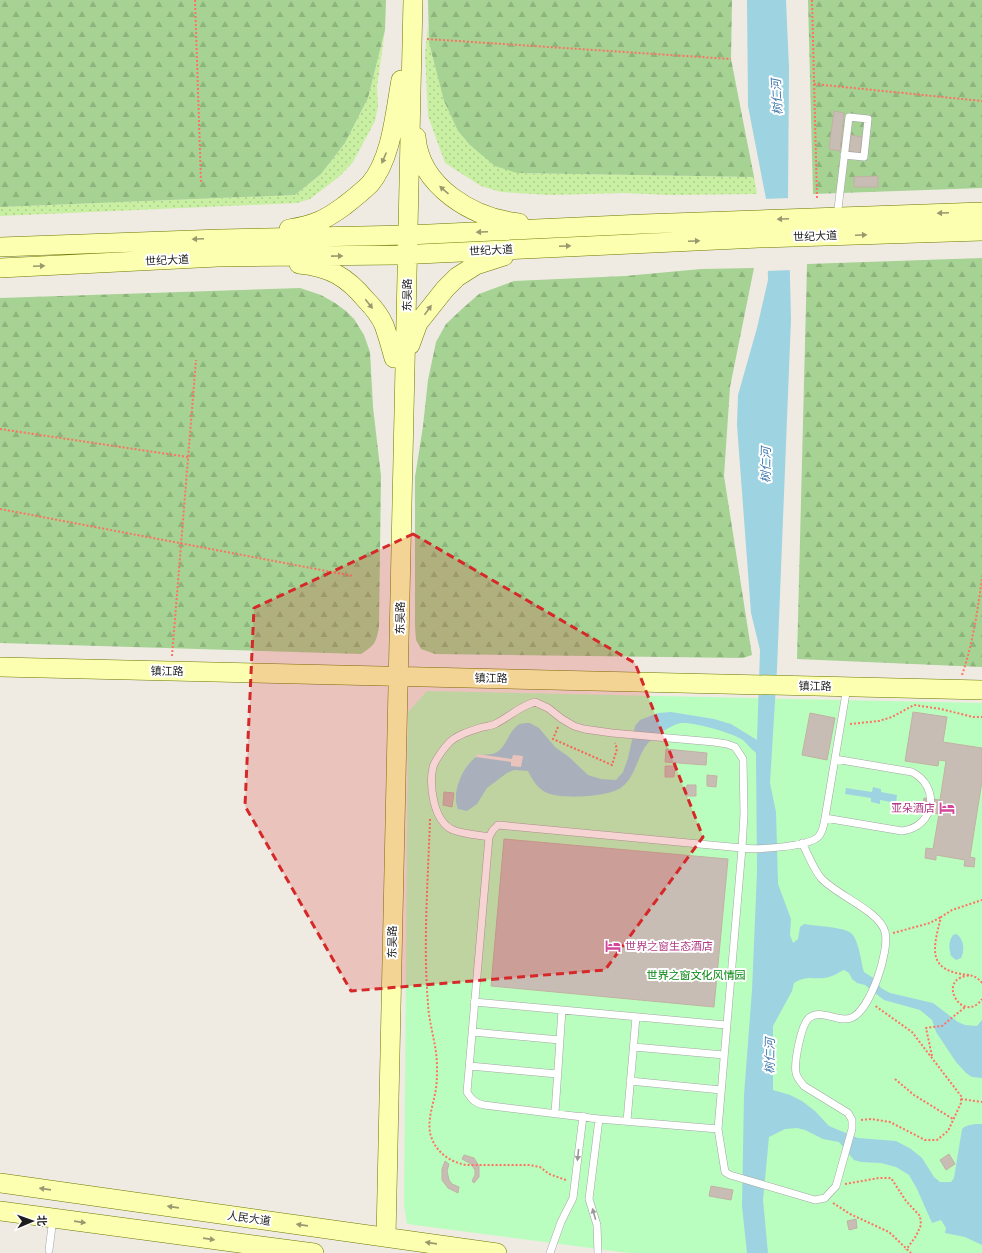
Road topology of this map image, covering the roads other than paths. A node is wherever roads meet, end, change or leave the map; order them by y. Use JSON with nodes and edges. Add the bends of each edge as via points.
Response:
{"nodes":[{"id":1,"x":404,"y":0,"type":"edge"},
{"id":2,"x":413,"y":0,"type":"edge"},
{"id":3,"x":406,"y":82,"type":"junction"},
{"id":4,"x":844,"y":155,"type":"junction"},
{"id":5,"x":982,"y":212,"type":"edge"},
{"id":6,"x":837,"y":217,"type":"junction"},
{"id":7,"x":642,"y":224,"type":"junction"},
{"id":8,"x":808,"y":227,"type":"junction"},
{"id":9,"x":759,"y":229,"type":"junction"},
{"id":10,"x":982,"y":231,"type":"edge"},
{"id":11,"x":403,"y":236,"type":"junction"},
{"id":12,"x":220,"y":239,"type":"junction"},
{"id":13,"x":0,"y":247,"type":"edge"},
{"id":14,"x":540,"y":248,"type":"junction"},
{"id":15,"x":402,"y":255,"type":"junction"},
{"id":16,"x":218,"y":258,"type":"junction"},
{"id":17,"x":0,"y":268,"type":"edge"},
{"id":18,"x":400,"y":358,"type":"junction"},
{"id":19,"x":0,"y":667,"type":"edge"},
{"id":20,"x":392,"y":676,"type":"junction"},
{"id":21,"x":847,"y":687,"type":"junction"},
{"id":22,"x":982,"y":690,"type":"edge"},
{"id":23,"x":835,"y":759,"type":"junction"},
{"id":24,"x":825,"y":818,"type":"junction"},
{"id":25,"x":488,"y":837,"type":"junction"},
{"id":26,"x":802,"y":843,"type":"junction"},
{"id":27,"x":742,"y":848,"type":"junction"},
{"id":28,"x":474,"y":1002,"type":"junction"},
{"id":29,"x":562,"y":1010,"type":"junction"},
{"id":30,"x":636,"y":1017,"type":"junction"},
{"id":31,"x":726,"y":1025,"type":"junction"},
{"id":32,"x":473,"y":1032,"type":"junction"},
{"id":33,"x":560,"y":1040,"type":"junction"},
{"id":34,"x":634,"y":1047,"type":"junction"},
{"id":35,"x":724,"y":1055,"type":"junction"},
{"id":36,"x":470,"y":1066,"type":"junction"},
{"id":37,"x":558,"y":1074,"type":"junction"},
{"id":38,"x":630,"y":1081,"type":"junction"},
{"id":39,"x":721,"y":1090,"type":"junction"},
{"id":40,"x":555,"y":1113,"type":"junction"},
{"id":41,"x":583,"y":1116,"type":"junction"},
{"id":42,"x":600,"y":1118,"type":"junction"},
{"id":43,"x":627,"y":1121,"type":"junction"},
{"id":44,"x":718,"y":1129,"type":"junction"},
{"id":45,"x":0,"y":1183,"type":"edge"},
{"id":46,"x":0,"y":1211,"type":"edge"},
{"id":47,"x":54,"y":1218,"type":"junction"},
{"id":48,"x":382,"y":1236,"type":"junction"},
{"id":49,"x":49,"y":1250,"type":"dead end"},
{"id":50,"x":314,"y":1253,"type":"edge"},
{"id":51,"x":497,"y":1253,"type":"edge"},
{"id":52,"x":550,"y":1253,"type":"edge"},
{"id":53,"x":598,"y":1253,"type":"edge"}],
"edges":[{"from":1,"to":3,"type":"street","name":"东吴路"},
{"from":2,"to":3,"type":"street","name":"东吴路","via":[[412,38]]},
{"from":7,"to":3,"type":"street","one_way":true,"via":[[517,222],[490,217],[470,209],[438,184],[425,165],[417,147]]},
{"from":3,"to":11,"type":"street","name":"东吴路"},
{"from":3,"to":12,"type":"street","one_way":true,"via":[[388,148],[379,169],[371,183],[357,196],[323,221]]},
{"from":4,"to":4,"type":"lane","via":[[849,117],[868,119],[864,157]]},
{"from":4,"to":6,"type":"lane"},
{"from":5,"to":6,"type":"street","name":"世纪大道","one_way":true},
{"from":6,"to":8,"type":"street","name":"世纪大道"},
{"from":7,"to":9,"type":"street","name":"世纪大道"},
{"from":7,"to":11,"type":"street","name":"世纪大道","one_way":true},
{"from":8,"to":9,"type":"street","name":"世纪大道"},
{"from":8,"to":10,"type":"street","name":"世纪大道","one_way":true},
{"from":14,"to":9,"type":"street","name":"世纪大道","one_way":true},
{"from":11,"to":12,"type":"street","name":"世纪大道"},
{"from":11,"to":15,"type":"street","name":"东吴路"},
{"from":12,"to":13,"type":"street","name":"世纪大道","one_way":true},
{"from":14,"to":15,"type":"street","name":"世纪大道"},
{"from":18,"to":14,"type":"street","one_way":true,"via":[[418,323],[444,289],[457,277],[490,260]]},
{"from":16,"to":15,"type":"street","name":"世纪大道","one_way":true},
{"from":15,"to":18,"type":"street","name":"东吴路"},
{"from":17,"to":16,"type":"street","name":"世纪大道","one_way":true},
{"from":16,"to":18,"type":"street","one_way":true,"via":[[311,265],[343,277],[371,306],[384,325]]},
{"from":18,"to":20,"type":"street","name":"东吴路"},
{"from":19,"to":20,"type":"street","name":"镇江路"},
{"from":20,"to":21,"type":"street","name":"镇江路"},
{"from":20,"to":48,"type":"street","name":"东吴路"},
{"from":21,"to":22,"type":"street","name":"镇江路"},
{"from":21,"to":23,"type":"lane"},
{"from":23,"to":24,"type":"lane"},
{"from":23,"to":24,"type":"lane","via":[[912,772],[926,783],[930,792],[930,806],[926,817],[911,830],[902,831]]},
{"from":24,"to":26,"type":"lane","via":[[818,836]]},
{"from":25,"to":27,"type":"lane","via":[[498,825]]},
{"from":25,"to":27,"type":"lane","via":[[452,829],[441,821],[435,808],[432,787],[433,765],[448,743],[459,736],[494,725],[527,704],[535,702],[574,726],[735,747],[743,759]]},
{"from":25,"to":28,"type":"lane"},
{"from":26,"to":27,"type":"lane"},
{"from":26,"to":44,"type":"lane","via":[[821,877],[833,889],[880,922],[886,936],[882,966],[860,1011],[851,1018],[840,1019],[824,1015],[810,1018],[805,1024],[798,1044],[796,1073],[799,1080],[804,1086],[848,1113],[852,1120],[852,1129],[836,1186],[825,1198],[815,1200],[725,1172]]},
{"from":27,"to":31,"type":"lane"},
{"from":28,"to":29,"type":"lane"},
{"from":28,"to":32,"type":"lane"},
{"from":29,"to":30,"type":"lane"},
{"from":29,"to":33,"type":"lane"},
{"from":30,"to":31,"type":"lane"},
{"from":30,"to":34,"type":"lane"},
{"from":31,"to":35,"type":"lane"},
{"from":32,"to":33,"type":"lane"},
{"from":32,"to":36,"type":"lane"},
{"from":33,"to":37,"type":"lane"},
{"from":34,"to":35,"type":"lane"},
{"from":34,"to":38,"type":"lane"},
{"from":35,"to":39,"type":"lane"},
{"from":36,"to":37,"type":"lane"},
{"from":36,"to":40,"type":"lane","via":[[467,1092],[476,1103]]},
{"from":37,"to":40,"type":"lane"},
{"from":38,"to":39,"type":"lane"},
{"from":38,"to":43,"type":"lane"},
{"from":39,"to":44,"type":"lane"},
{"from":40,"to":41,"type":"lane"},
{"from":41,"to":42,"type":"lane"},
{"from":41,"to":52,"type":"lane","one_way":true,"via":[[573,1198]]},
{"from":42,"to":43,"type":"lane"},
{"from":53,"to":42,"type":"lane","one_way":true,"via":[[597,1225],[590,1199]]},
{"from":43,"to":44,"type":"lane"},
{"from":48,"to":45,"type":"street","name":"人民大道","one_way":true},
{"from":46,"to":47,"type":"street"},
{"from":47,"to":49,"type":"lane"},
{"from":47,"to":50,"type":"street","one_way":true},
{"from":51,"to":48,"type":"street","name":"人民大道","one_way":true}]}
